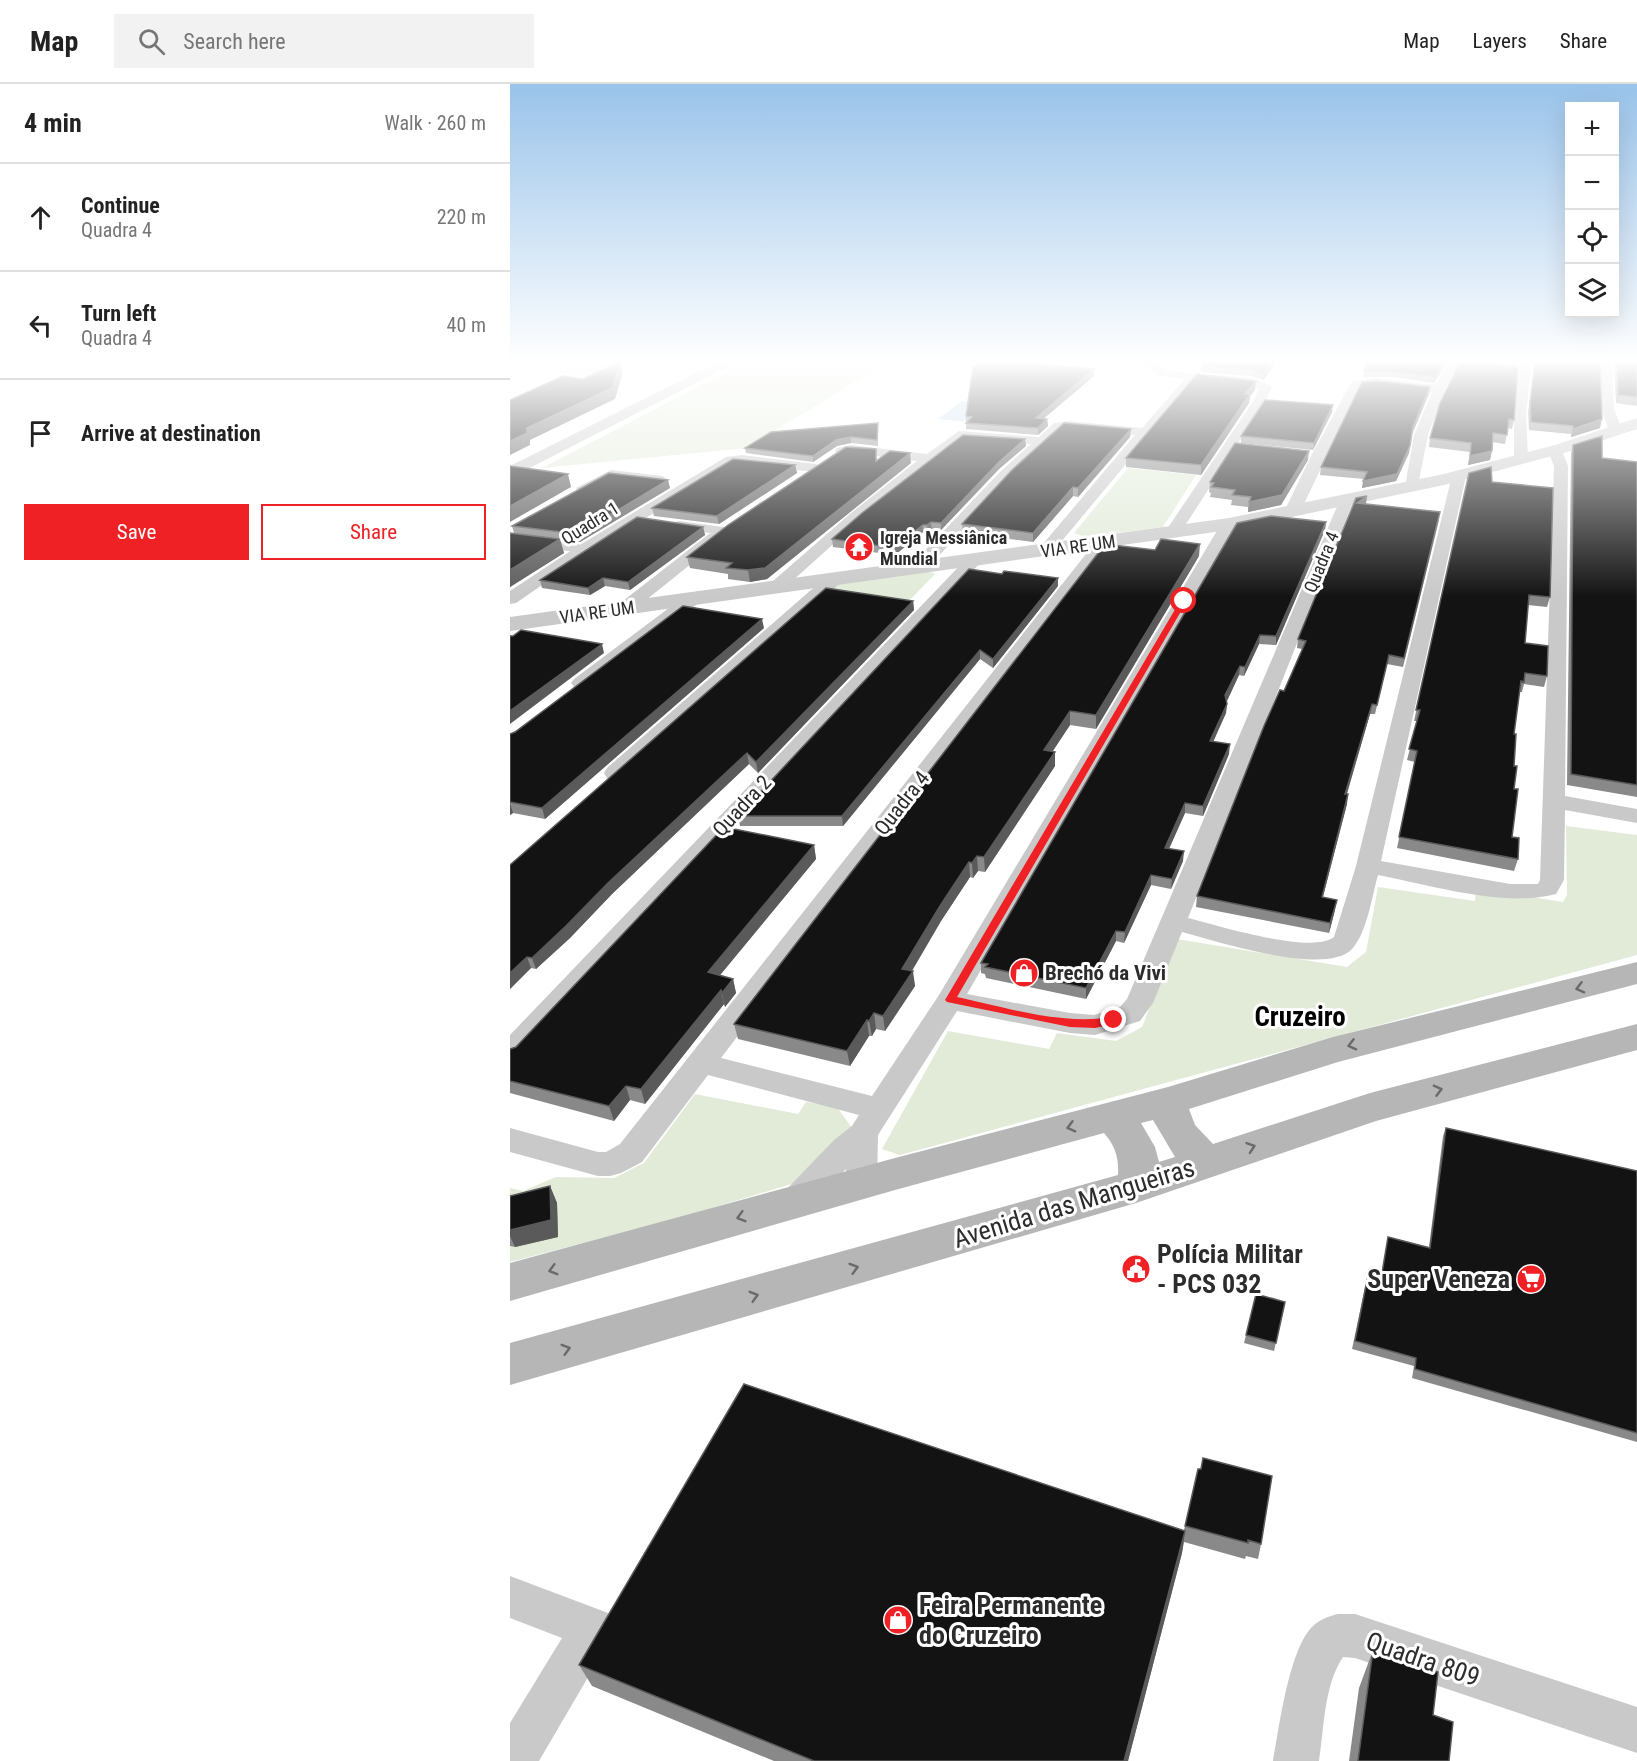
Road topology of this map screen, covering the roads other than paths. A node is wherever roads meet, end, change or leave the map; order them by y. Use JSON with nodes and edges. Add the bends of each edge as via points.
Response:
{"nodes":[{"id":1,"x":575,"y":440,"type":"edge"},
{"id":2,"x":952,"y":440,"type":"edge"},
{"id":3,"x":1035,"y":440,"type":"edge"},
{"id":4,"x":1139,"y":440,"type":"edge"},
{"id":5,"x":1237,"y":440,"type":"edge"},
{"id":6,"x":1321,"y":440,"type":"edge"},
{"id":7,"x":1420,"y":440,"type":"edge"},
{"id":8,"x":1521,"y":440,"type":"edge"},
{"id":9,"x":1589,"y":440,"type":"edge"},
{"id":10,"x":1043,"y":441,"type":"joint"},
{"id":11,"x":1555,"y":451,"type":"junction"},
{"id":12,"x":928,"y":458,"type":"junction"},
{"id":13,"x":1521,"y":459,"type":"junction"},
{"id":14,"x":825,"y":462,"type":"junction"},
{"id":15,"x":510,"y":473,"type":"edge"},
{"id":16,"x":1459,"y":476,"type":"junction"},
{"id":17,"x":798,"y":480,"type":"edge"},
{"id":18,"x":693,"y":483,"type":"junction"},
{"id":19,"x":1412,"y":487,"type":"junction"},
{"id":20,"x":569,"y":496,"type":"edge"},
{"id":21,"x":1346,"y":502,"type":"junction"},
{"id":22,"x":1293,"y":512,"type":"junction"},
{"id":23,"x":633,"y":519,"type":"junction"},
{"id":24,"x":1229,"y":524,"type":"junction"},
{"id":25,"x":728,"y":528,"type":"joint"},
{"id":26,"x":1173,"y":532,"type":"junction"},
{"id":27,"x":510,"y":540,"type":"edge"},
{"id":28,"x":1103,"y":543,"type":"junction"},
{"id":29,"x":584,"y":549,"type":"junction"},
{"id":30,"x":1046,"y":550,"type":"junction"},
{"id":31,"x":974,"y":560,"type":"junction"},
{"id":32,"x":918,"y":568,"type":"junction"},
{"id":33,"x":833,"y":580,"type":"junction"},
{"id":34,"x":774,"y":588,"type":"junction"},
{"id":35,"x":510,"y":599,"type":"edge"},
{"id":36,"x":691,"y":600,"type":"junction"},
{"id":37,"x":625,"y":608,"type":"junction"},
{"id":38,"x":537,"y":621,"type":"junction"},
{"id":39,"x":510,"y":624,"type":"edge"},
{"id":40,"x":510,"y":639,"type":"edge"},
{"id":41,"x":567,"y":694,"type":"edge"},
{"id":42,"x":603,"y":784,"type":"edge"},
{"id":43,"x":1553,"y":801,"type":"junction"},
{"id":44,"x":1637,"y":816,"type":"edge"},
{"id":45,"x":1368,"y":866,"type":"junction"},
{"id":46,"x":1174,"y":922,"type":"junction"},
{"id":47,"x":1637,"y":974,"type":"edge"},
{"id":48,"x":950,"y":1000,"type":"junction"},
{"id":49,"x":1637,"y":1037,"type":"edge"},
{"id":50,"x":510,"y":1053,"type":"edge"},
{"id":51,"x":701,"y":1063,"type":"junction"},
{"id":52,"x":1168,"y":1101,"type":"junction"},
{"id":53,"x":1112,"y":1115,"type":"junction"},
{"id":54,"x":871,"y":1122,"type":"junction"},
{"id":55,"x":510,"y":1140,"type":"edge"},
{"id":56,"x":1206,"y":1162,"type":"junction"},
{"id":57,"x":861,"y":1183,"type":"junction"},
{"id":58,"x":1136,"y":1186,"type":"junction"},
{"id":59,"x":794,"y":1203,"type":"junction"},
{"id":60,"x":510,"y":1282,"type":"edge"},
{"id":61,"x":510,"y":1364,"type":"edge"},
{"id":62,"x":510,"y":1597,"type":"edge"},
{"id":63,"x":1637,"y":1731,"type":"edge"},
{"id":64,"x":513,"y":1761,"type":"edge"},
{"id":65,"x":1296,"y":1761,"type":"edge"}],
"edges":[{"from":1,"to":15,"type":"street"},
{"from":2,"to":12,"type":"street"},
{"from":3,"to":10,"type":"street"},
{"from":4,"to":30,"type":"street"},
{"from":5,"to":26,"type":"street"},
{"from":6,"to":22,"type":"street"},
{"from":7,"to":19,"type":"street"},
{"from":8,"to":13,"type":"street"},
{"from":9,"to":11,"type":"street","name":"VIA RE UM"},
{"from":10,"to":32,"type":"street","via":[[1006,474]]},
{"from":11,"to":13,"type":"street","name":"VIA RE UM"},
{"from":11,"to":43,"type":"street","via":[[1562,466]]},
{"from":12,"to":14,"type":"street","name":"Quadra 1","via":[[851,449]]},
{"from":12,"to":34,"type":"street"},
{"from":13,"to":16,"type":"street","name":"VIA RE UM"},
{"from":14,"to":17,"type":"street","name":"Quadra 1"},
{"from":14,"to":18,"type":"street","name":"Quadra 1","via":[[735,459]]},
{"from":16,"to":19,"type":"street","name":"VIA RE UM"},
{"from":16,"to":45,"type":"street"},
{"from":18,"to":20,"type":"street","name":"Quadra 1","via":[[611,474]]},
{"from":18,"to":23,"type":"street","name":"Quadra 1"},
{"from":19,"to":21,"type":"street","name":"VIA RE UM"},
{"from":21,"to":22,"type":"street","name":"VIA RE UM"},
{"from":21,"to":46,"type":"street","name":"Quadra 4"},
{"from":22,"to":24,"type":"street","name":"VIA RE UM"},
{"from":23,"to":25,"type":"street"},
{"from":23,"to":29,"type":"street","name":"Quadra 1"},
{"from":24,"to":26,"type":"street","name":"VIA RE UM"},
{"from":24,"to":48,"type":"street"},
{"from":25,"to":37,"type":"street"},
{"from":26,"to":28,"type":"street","name":"VIA RE UM"},
{"from":27,"to":29,"type":"street"},
{"from":28,"to":30,"type":"street","name":"VIA RE UM"},
{"from":28,"to":51,"type":"street","name":"Quadra 4"},
{"from":29,"to":35,"type":"street","name":"Quadra 1"},
{"from":30,"to":31,"type":"street","name":"VIA RE UM"},
{"from":31,"to":32,"type":"street","name":"VIA RE UM"},
{"from":31,"to":50,"type":"street","name":"Quadra 2"},
{"from":32,"to":33,"type":"street","name":"VIA RE UM"},
{"from":33,"to":34,"type":"street","name":"VIA RE UM"},
{"from":33,"to":42,"type":"street"},
{"from":34,"to":36,"type":"street","name":"VIA RE UM"},
{"from":36,"to":37,"type":"street","name":"VIA RE UM"},
{"from":36,"to":41,"type":"street"},
{"from":37,"to":38,"type":"street","name":"VIA RE UM"},
{"from":38,"to":39,"type":"street","name":"VIA RE UM"},
{"from":38,"to":40,"type":"street"},
{"from":43,"to":44,"type":"street"},
{"from":43,"to":45,"type":"street","via":[[1552,880],[1547,889],[1510,892]]},
{"from":45,"to":46,"type":"street","via":[[1348,935],[1343,944],[1332,949],[1288,950]]},
{"from":46,"to":48,"type":"street","name":"Quadra 4","via":[[1139,1003],[1130,1014],[1114,1020],[1070,1023]]},
{"from":47,"to":52,"type":"main road","one_way":true,"via":[[1333,1050]]},
{"from":48,"to":54,"type":"street"},
{"from":56,"to":49,"type":"main road","name":"Avenida das Mangueiras","one_way":true,"via":[[1370,1108]]},
{"from":51,"to":54,"type":"street"},
{"from":51,"to":55,"type":"street","name":"Quadra 4","via":[[631,1153],[610,1164]]},
{"from":52,"to":53,"type":"main road"},
{"from":52,"to":56,"type":"main road","via":[[1178,1134]]},
{"from":53,"to":57,"type":"main road","one_way":true},
{"from":53,"to":58,"type":"main road","via":[[1137,1149],[1140,1171]]},
{"from":54,"to":57,"type":"street"},
{"from":54,"to":59,"type":"street"},
{"from":56,"to":58,"type":"main road","name":"Avenida das Mangueiras"},
{"from":57,"to":59,"type":"main road"},
{"from":61,"to":58,"type":"main road","name":"Avenida das Mangueiras","one_way":true},
{"from":59,"to":60,"type":"main road","one_way":true},
{"from":62,"to":64,"type":"street","via":[[593,1628]]},
{"from":63,"to":65,"type":"street","name":"Quadra 809","via":[[1355,1636],[1335,1636],[1324,1644],[1315,1661]]}]}
